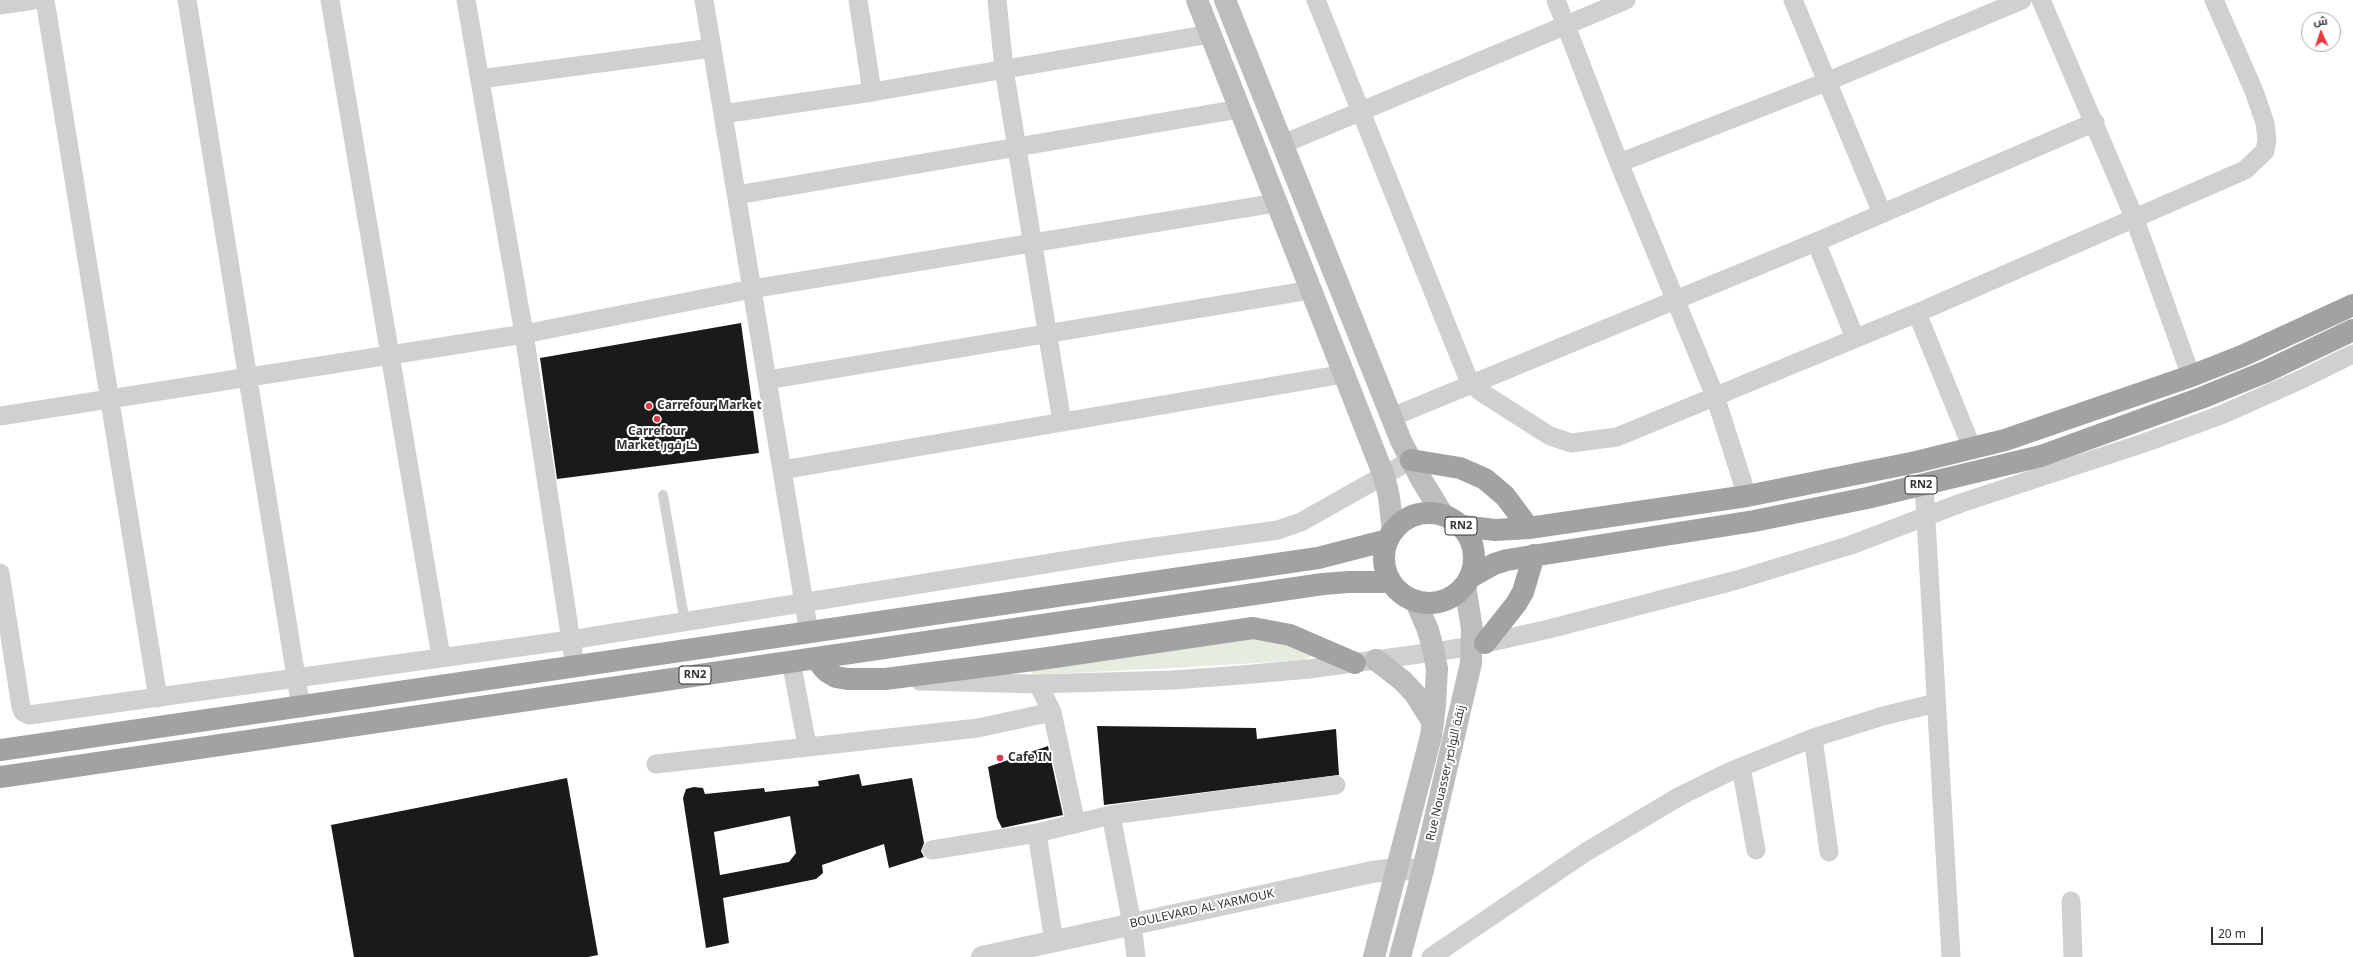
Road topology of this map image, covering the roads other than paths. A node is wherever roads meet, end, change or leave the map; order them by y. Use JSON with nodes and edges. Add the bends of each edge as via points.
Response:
{"nodes":[{"id":1,"x":34,"y":0,"type":"edge"},
{"id":2,"x":45,"y":0,"type":"edge"},
{"id":3,"x":187,"y":0,"type":"edge"},
{"id":4,"x":330,"y":0,"type":"edge"},
{"id":5,"x":466,"y":0,"type":"edge"},
{"id":6,"x":704,"y":0,"type":"edge"},
{"id":7,"x":858,"y":0,"type":"edge"},
{"id":8,"x":997,"y":0,"type":"edge"},
{"id":9,"x":1197,"y":0,"type":"edge"},
{"id":10,"x":1225,"y":0,"type":"edge"},
{"id":11,"x":1316,"y":0,"type":"edge"},
{"id":12,"x":1556,"y":0,"type":"edge"},
{"id":13,"x":1626,"y":0,"type":"edge"},
{"id":14,"x":1793,"y":0,"type":"edge"},
{"id":15,"x":2022,"y":0,"type":"edge"},
{"id":16,"x":2041,"y":0,"type":"edge"},
{"id":17,"x":2214,"y":0,"type":"edge"},
{"id":18,"x":0,"y":5,"type":"edge"},
{"id":19,"x":1565,"y":24,"type":"junction"},
{"id":20,"x":1210,"y":34,"type":"junction"},
{"id":21,"x":712,"y":48,"type":"junction"},
{"id":22,"x":1004,"y":69,"type":"junction"},
{"id":23,"x":480,"y":79,"type":"junction"},
{"id":24,"x":1826,"y":82,"type":"junction"},
{"id":25,"x":872,"y":92,"type":"junction"},
{"id":26,"x":1239,"y":109,"type":"junction"},
{"id":27,"x":1360,"y":110,"type":"junction"},
{"id":28,"x":723,"y":114,"type":"junction"},
{"id":29,"x":2095,"y":122,"type":"junction"},
{"id":30,"x":1283,"y":144,"type":"junction"},
{"id":31,"x":1017,"y":147,"type":"junction"},
{"id":32,"x":1619,"y":163,"type":"junction"},
{"id":33,"x":737,"y":195,"type":"junction"},
{"id":34,"x":1276,"y":203,"type":"junction"},
{"id":35,"x":1882,"y":214,"type":"junction"},
{"id":36,"x":2134,"y":217,"type":"junction"},
{"id":37,"x":1816,"y":242,"type":"junction"},
{"id":38,"x":1032,"y":243,"type":"junction"},
{"id":39,"x":752,"y":289,"type":"junction"},
{"id":40,"x":1311,"y":290,"type":"junction"},
{"id":41,"x":1674,"y":300,"type":"junction"},
{"id":42,"x":2353,"y":305,"type":"edge"},
{"id":43,"x":1917,"y":313,"type":"junction"},
{"id":44,"x":2353,"y":330,"type":"edge"},
{"id":45,"x":524,"y":334,"type":"junction"},
{"id":46,"x":1047,"y":334,"type":"junction"},
{"id":47,"x":1856,"y":338,"type":"junction"},
{"id":48,"x":390,"y":354,"type":"junction"},
{"id":49,"x":2353,"y":354,"type":"edge"},
{"id":50,"x":1344,"y":374,"type":"junction"},
{"id":51,"x":248,"y":376,"type":"junction"},
{"id":52,"x":2191,"y":376,"type":"junction"},
{"id":53,"x":767,"y":380,"type":"junction"},
{"id":54,"x":1470,"y":383,"type":"junction"},
{"id":55,"x":1715,"y":396,"type":"junction"},
{"id":56,"x":110,"y":397,"type":"junction"},
{"id":57,"x":0,"y":416,"type":"edge"},
{"id":58,"x":1392,"y":417,"type":"junction"},
{"id":59,"x":1062,"y":422,"type":"junction"},
{"id":60,"x":1972,"y":448,"type":"junction"},
{"id":61,"x":1410,"y":460,"type":"junction"},
{"id":62,"x":782,"y":470,"type":"junction"},
{"id":63,"x":1384,"y":476,"type":"junction"},
{"id":64,"x":1924,"y":485,"type":"junction"},
{"id":65,"x":663,"y":495,"type":"dead end"},
{"id":66,"x":1747,"y":496,"type":"junction"},
{"id":67,"x":1443,"y":515,"type":"junction"},
{"id":68,"x":1926,"y":516,"type":"junction"},
{"id":69,"x":1462,"y":526,"type":"junction"},
{"id":70,"x":1529,"y":528,"type":"junction"},
{"id":71,"x":1390,"y":535,"type":"junction"},
{"id":72,"x":1534,"y":555,"type":"junction"},
{"id":73,"x":0,"y":573,"type":"edge"},
{"id":74,"x":1390,"y":582,"type":"junction"},
{"id":75,"x":1468,"y":582,"type":"junction"},
{"id":76,"x":1416,"y":602,"type":"junction"},
{"id":77,"x":804,"y":604,"type":"junction"},
{"id":78,"x":685,"y":622,"type":"junction"},
{"id":79,"x":809,"y":633,"type":"junction"},
{"id":80,"x":570,"y":640,"type":"junction"},
{"id":81,"x":1479,"y":644,"type":"junction"},
{"id":82,"x":1434,"y":652,"type":"junction"},
{"id":83,"x":441,"y":657,"type":"junction"},
{"id":84,"x":815,"y":658,"type":"junction"},
{"id":85,"x":791,"y":661,"type":"junction"},
{"id":86,"x":1366,"y":662,"type":"junction"},
{"id":87,"x":575,"y":667,"type":"junction"},
{"id":88,"x":296,"y":678,"type":"junction"},
{"id":89,"x":885,"y":678,"type":"junction"},
{"id":90,"x":1038,"y":684,"type":"junction"},
{"id":91,"x":158,"y":698,"type":"junction"},
{"id":92,"x":1936,"y":703,"type":"junction"},
{"id":93,"x":301,"y":708,"type":"junction"},
{"id":94,"x":1052,"y":712,"type":"junction"},
{"id":95,"x":1433,"y":723,"type":"junction"},
{"id":96,"x":1813,"y":738,"type":"junction"},
{"id":97,"x":807,"y":745,"type":"junction"},
{"id":98,"x":0,"y":750,"type":"edge"},
{"id":99,"x":656,"y":764,"type":"dead end"},
{"id":100,"x":1741,"y":767,"type":"junction"},
{"id":101,"x":0,"y":777,"type":"edge"},
{"id":102,"x":1336,"y":785,"type":"dead end"},
{"id":103,"x":1111,"y":815,"type":"junction"},
{"id":104,"x":1076,"y":824,"type":"junction"},
{"id":105,"x":1037,"y":834,"type":"junction"},
{"id":106,"x":932,"y":850,"type":"dead end"},
{"id":107,"x":1756,"y":850,"type":"dead end"},
{"id":108,"x":1829,"y":852,"type":"dead end"},
{"id":109,"x":1396,"y":869,"type":"junction"},
{"id":110,"x":1423,"y":870,"type":"junction"},
{"id":111,"x":2071,"y":901,"type":"dead end"},
{"id":112,"x":1132,"y":924,"type":"junction"},
{"id":113,"x":1054,"y":942,"type":"junction"},
{"id":114,"x":1020,"y":953,"type":"edge"},
{"id":115,"x":982,"y":957,"type":"edge"},
{"id":116,"x":1136,"y":957,"type":"edge"},
{"id":117,"x":1374,"y":957,"type":"edge"},
{"id":118,"x":1400,"y":957,"type":"edge"},
{"id":119,"x":1431,"y":957,"type":"edge"},
{"id":120,"x":1951,"y":957,"type":"edge"},
{"id":121,"x":2073,"y":957,"type":"edge"}],
"edges":[{"from":1,"to":18,"type":"street"},
{"from":2,"to":56,"type":"street"},
{"from":3,"to":51,"type":"street"},
{"from":4,"to":48,"type":"street"},
{"from":5,"to":23,"type":"street"},
{"from":6,"to":21,"type":"street"},
{"from":7,"to":25,"type":"street"},
{"from":8,"to":22,"type":"street"},
{"from":9,"to":20,"type":"main road"},
{"from":10,"to":30,"type":"main road"},
{"from":11,"to":27,"type":"street"},
{"from":12,"to":19,"type":"street"},
{"from":13,"to":19,"type":"street"},
{"from":14,"to":24,"type":"street"},
{"from":15,"to":24,"type":"street"},
{"from":16,"to":29,"type":"street"},
{"from":17,"to":36,"type":"street","via":[[2254,91],[2265,123],[2265,150],[2245,170]]},
{"from":19,"to":27,"type":"street"},
{"from":19,"to":32,"type":"street"},
{"from":20,"to":22,"type":"street"},
{"from":20,"to":26,"type":"main road"},
{"from":21,"to":23,"type":"street"},
{"from":21,"to":28,"type":"street"},
{"from":22,"to":25,"type":"street"},
{"from":22,"to":31,"type":"street"},
{"from":23,"to":45,"type":"street"},
{"from":24,"to":32,"type":"street"},
{"from":24,"to":35,"type":"street"},
{"from":25,"to":28,"type":"street"},
{"from":26,"to":31,"type":"street"},
{"from":26,"to":34,"type":"main road"},
{"from":27,"to":30,"type":"street"},
{"from":27,"to":54,"type":"street"},
{"from":28,"to":33,"type":"street"},
{"from":29,"to":35,"type":"street"},
{"from":29,"to":36,"type":"street"},
{"from":30,"to":58,"type":"main road"},
{"from":31,"to":33,"type":"street"},
{"from":31,"to":38,"type":"street"},
{"from":32,"to":41,"type":"street"},
{"from":33,"to":39,"type":"street"},
{"from":34,"to":38,"type":"street"},
{"from":34,"to":40,"type":"main road"},
{"from":35,"to":37,"type":"street"},
{"from":36,"to":43,"type":"street"},
{"from":36,"to":52,"type":"street"},
{"from":37,"to":41,"type":"street"},
{"from":37,"to":47,"type":"street"},
{"from":38,"to":39,"type":"street"},
{"from":38,"to":46,"type":"street"},
{"from":39,"to":45,"type":"street"},
{"from":39,"to":53,"type":"street"},
{"from":40,"to":46,"type":"street"},
{"from":40,"to":50,"type":"main road"},
{"from":41,"to":54,"type":"street"},
{"from":41,"to":55,"type":"street"},
{"from":42,"to":52,"type":"highway","number":"RN2","via":[[2242,356]]},
{"from":43,"to":47,"type":"street"},
{"from":43,"to":60,"type":"street"},
{"from":44,"to":64,"type":"highway","number":"RN2","via":[[2265,372],[2148,419],[2040,456]]},
{"from":45,"to":48,"type":"street"},
{"from":45,"to":80,"type":"street"},
{"from":46,"to":53,"type":"street"},
{"from":46,"to":59,"type":"street"},
{"from":47,"to":55,"type":"street"},
{"from":48,"to":51,"type":"street"},
{"from":48,"to":83,"type":"street"},
{"from":49,"to":68,"type":"street","via":[[2302,380],[2221,415]]},
{"from":50,"to":59,"type":"street"},
{"from":50,"to":63,"type":"main road"},
{"from":51,"to":56,"type":"street"},
{"from":51,"to":88,"type":"street"},
{"from":52,"to":60,"type":"highway","number":"RN2","via":[[2005,440]]},
{"from":53,"to":62,"type":"street"},
{"from":54,"to":55,"type":"street","via":[[1550,436],[1571,443],[1616,437]]},
{"from":54,"to":58,"type":"street"},
{"from":55,"to":66,"type":"street"},
{"from":56,"to":57,"type":"street"},
{"from":56,"to":91,"type":"street"},
{"from":58,"to":61,"type":"main road"},
{"from":59,"to":62,"type":"street"},
{"from":60,"to":66,"type":"highway","number":"RN2","via":[[1860,475]]},
{"from":61,"to":63,"type":"street"},
{"from":61,"to":67,"type":"main road"},
{"from":61,"to":70,"type":"highway","via":[[1460,468],[1484,479],[1505,496]]},
{"from":62,"to":77,"type":"street"},
{"from":63,"to":71,"type":"main road","via":[[1389,497]]},
{"from":63,"to":77,"type":"street","via":[[1301,522],[1278,530],[1126,551]]},
{"from":64,"to":68,"type":"street"},
{"from":64,"to":72,"type":"highway","number":"RN2","via":[[1754,521]]},
{"from":65,"to":78,"type":"lane"},
{"from":66,"to":70,"type":"highway","number":"RN2"},
{"from":67,"to":69,"type":"highway","number":"RN2"},
{"from":67,"to":71,"type":"highway","number":"RN2","via":[[1421,514],[1406,520]]},
{"from":68,"to":81,"type":"street","via":[[1851,545],[1770,570],[1625,609]]},
{"from":68,"to":92,"type":"street"},
{"from":69,"to":70,"type":"highway","number":"RN2","via":[[1495,530]]},
{"from":69,"to":75,"type":"highway","number":"RN2","via":[[1473,545],[1475,556]]},
{"from":71,"to":74,"type":"highway","number":"RN2","via":[[1384,561]]},
{"from":71,"to":79,"type":"highway","number":"RN2","via":[[1318,558]]},
{"from":72,"to":75,"type":"highway","number":"RN2","via":[[1494,564]]},
{"from":72,"to":81,"type":"highway","via":[[1528,580],[1516,604]]},
{"from":73,"to":91,"type":"street","via":[[23,712],[29,715]]},
{"from":74,"to":76,"type":"highway","number":"RN2","via":[[1406,598]]},
{"from":74,"to":84,"type":"highway","number":"RN2","via":[[1323,584]]},
{"from":75,"to":76,"type":"highway","number":"RN2","via":[[1458,594],[1438,603]]},
{"from":75,"to":81,"type":"main road","name":"Rue Nouasser زنقة النواصر","via":[[1471,613]]},
{"from":76,"to":82,"type":"main road"},
{"from":77,"to":78,"type":"street"},
{"from":77,"to":79,"type":"street"},
{"from":78,"to":80,"type":"street"},
{"from":79,"to":87,"type":"highway","number":"RN2"},
{"from":80,"to":83,"type":"street"},
{"from":80,"to":87,"type":"street"},
{"from":81,"to":82,"type":"street"},
{"from":81,"to":110,"type":"main road","name":"Rue Nouasser زنقة النواصر","via":[[1468,680]]},
{"from":82,"to":86,"type":"street"},
{"from":82,"to":95,"type":"main road","via":[[1437,669]]},
{"from":83,"to":88,"type":"street"},
{"from":84,"to":85,"type":"highway","number":"RN2"},
{"from":84,"to":89,"type":"highway","via":[[826,671],[836,677]]},
{"from":85,"to":97,"type":"street"},
{"from":85,"to":101,"type":"highway","number":"RN2"},
{"from":86,"to":89,"type":"highway","via":[[1290,635],[1253,628],[1041,659]]},
{"from":86,"to":90,"type":"street","via":[[1188,679]]},
{"from":86,"to":95,"type":"main road","via":[[1399,678],[1415,694]]},
{"from":87,"to":93,"type":"highway","number":"RN2"},
{"from":88,"to":91,"type":"street"},
{"from":88,"to":93,"type":"street"},
{"from":89,"to":90,"type":"street","via":[[960,683]]},
{"from":90,"to":94,"type":"street"},
{"from":92,"to":96,"type":"street","via":[[1883,716]]},
{"from":92,"to":120,"type":"street"},
{"from":93,"to":98,"type":"highway","number":"RN2"},
{"from":94,"to":97,"type":"street","via":[[978,728]]},
{"from":94,"to":104,"type":"street"},
{"from":95,"to":109,"type":"main road"},
{"from":96,"to":100,"type":"street"},
{"from":96,"to":108,"type":"street"},
{"from":97,"to":99,"type":"street"},
{"from":100,"to":107,"type":"street"},
{"from":100,"to":119,"type":"street","via":[[1680,796],[1632,823]]},
{"from":102,"to":103,"type":"street"},
{"from":103,"to":104,"type":"street"},
{"from":103,"to":112,"type":"street"},
{"from":104,"to":105,"type":"street"},
{"from":105,"to":106,"type":"street"},
{"from":105,"to":113,"type":"street"},
{"from":109,"to":110,"type":"street","name":"BOULEVARD AL YARMOUK"},
{"from":109,"to":112,"type":"street","name":"BOULEVARD AL YARMOUK"},
{"from":109,"to":117,"type":"main road"},
{"from":110,"to":118,"type":"main road","name":"Rue Nouasser زنقة النواصر"},
{"from":111,"to":121,"type":"street"},
{"from":112,"to":113,"type":"street","name":"BOULEVARD AL YARMOUK"},
{"from":112,"to":116,"type":"street"},
{"from":113,"to":114,"type":"street","name":"BOULEVARD AL YARMOUK"},
{"from":114,"to":115,"type":"street","name":"BOULEVARD AL YARMOUK"}]}
